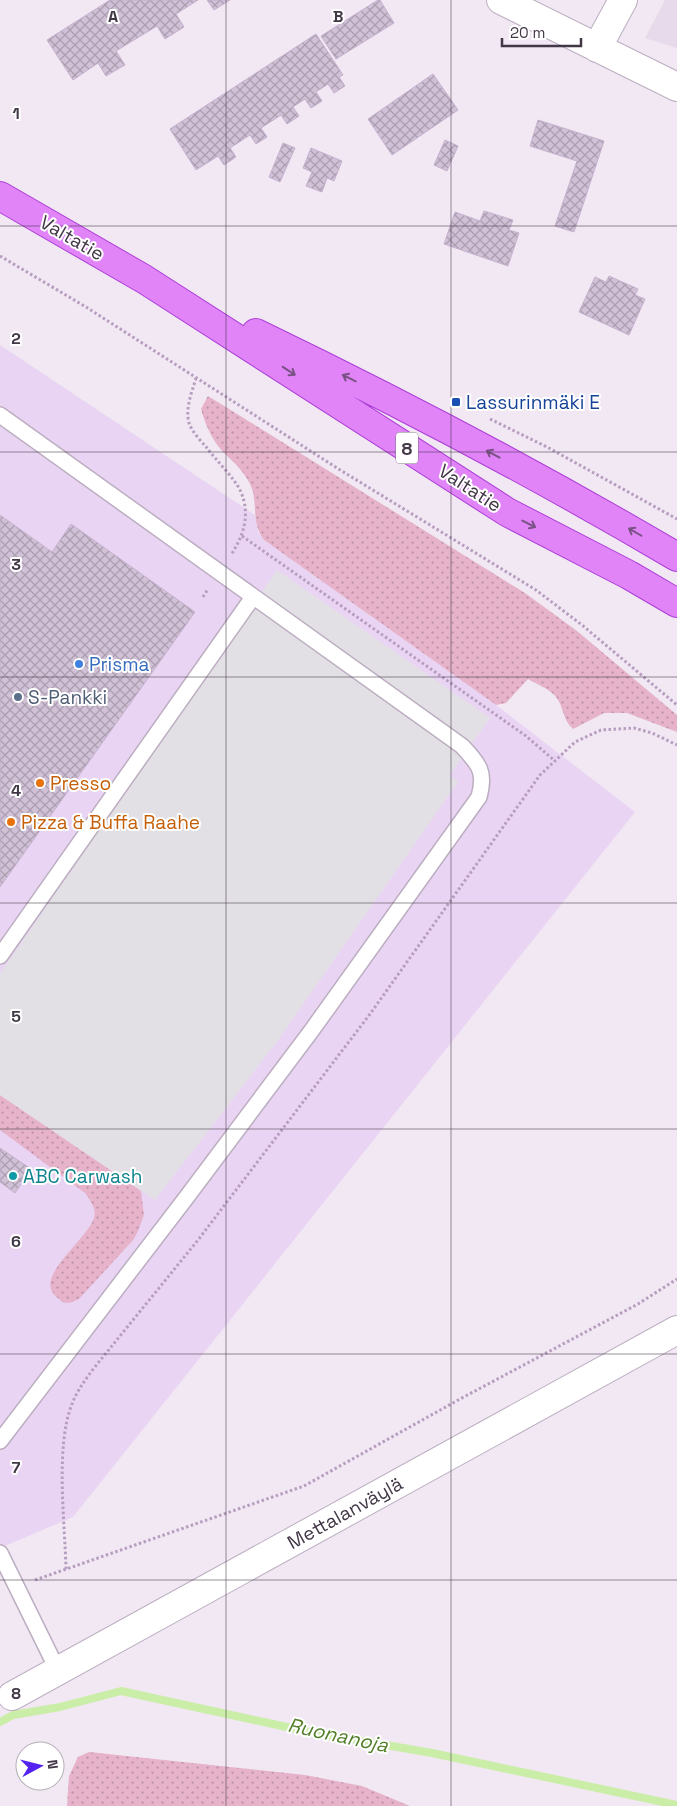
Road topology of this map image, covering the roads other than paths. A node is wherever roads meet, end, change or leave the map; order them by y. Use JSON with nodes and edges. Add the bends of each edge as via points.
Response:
{"nodes":[{"id":1,"x":501,"y":0,"type":"edge"},
{"id":2,"x":623,"y":0,"type":"edge"},
{"id":3,"x":597,"y":48,"type":"junction"},
{"id":4,"x":677,"y":87,"type":"edge"},
{"id":5,"x":0,"y":196,"type":"edge"},
{"id":6,"x":144,"y":279,"type":"junction"},
{"id":7,"x":0,"y":415,"type":"edge"},
{"id":8,"x":677,"y":557,"type":"edge"},
{"id":9,"x":253,"y":597,"type":"junction"},
{"id":10,"x":677,"y":604,"type":"edge"},
{"id":11,"x":0,"y":956,"type":"edge"},
{"id":12,"x":677,"y":1330,"type":"edge"},
{"id":13,"x":0,"y":1441,"type":"edge"},
{"id":14,"x":0,"y":1553,"type":"edge"},
{"id":15,"x":58,"y":1671,"type":"junction"},
{"id":16,"x":12,"y":1696,"type":"dead end"}],
"edges":[{"from":1,"to":3,"type":"street"},
{"from":2,"to":3,"type":"street"},
{"from":3,"to":4,"type":"street"},
{"from":5,"to":6,"type":"highway","name":"Valtatie","number":"8"},
{"from":8,"to":6,"type":"highway","name":"Valtatie","number":"8","one_way":true,"via":[[584,502],[346,376]]},
{"from":6,"to":10,"type":"highway","name":"Valtatie","number":"8","one_way":true,"via":[[507,512],[629,575]]},
{"from":7,"to":9,"type":"lane"},
{"from":9,"to":11,"type":"lane"},
{"from":9,"to":13,"type":"lane","via":[[462,746],[479,767],[482,785],[478,797],[306,1037]]},
{"from":12,"to":15,"type":"street","name":"Mettalanväylä"},
{"from":14,"to":15,"type":"lane"},
{"from":15,"to":16,"type":"street","name":"Mettalanväylä"}]}
